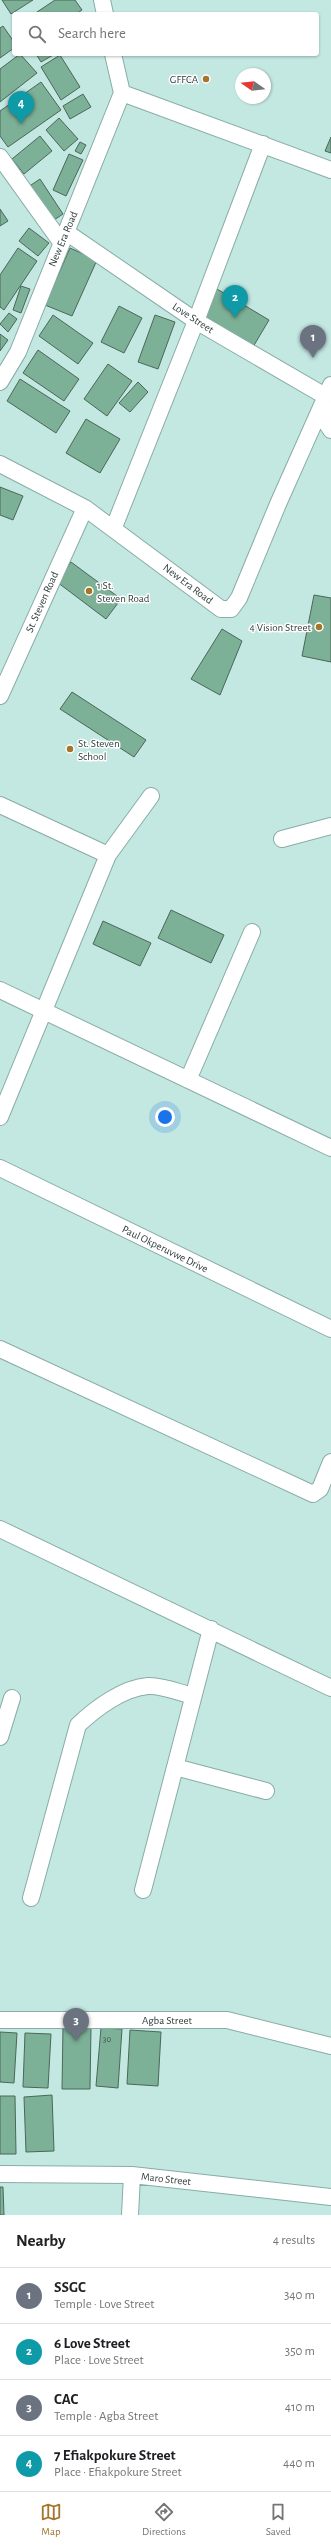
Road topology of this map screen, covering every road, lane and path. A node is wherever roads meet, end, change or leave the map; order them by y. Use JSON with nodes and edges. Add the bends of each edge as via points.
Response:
{"nodes":[{"id":1,"x":102,"y":0,"type":"edge"},
{"id":2,"x":105,"y":12,"type":"edge"},
{"id":3,"x":113,"y":56,"type":"edge"},
{"id":4,"x":122,"y":93,"type":"junction"},
{"id":5,"x":263,"y":144,"type":"junction"},
{"id":6,"x":0,"y":158,"type":"edge"},
{"id":7,"x":331,"y":170,"type":"edge"},
{"id":8,"x":64,"y":237,"type":"junction"},
{"id":9,"x":196,"y":321,"type":"junction"},
{"id":10,"x":0,"y":382,"type":"edge"},
{"id":11,"x":328,"y":391,"type":"edge"},
{"id":12,"x":331,"y":430,"type":"edge"},
{"id":13,"x":0,"y":464,"type":"edge"},
{"id":14,"x":85,"y":508,"type":"junction"},
{"id":15,"x":114,"y":527,"type":"junction"},
{"id":16,"x":0,"y":696,"type":"edge"},
{"id":17,"x":151,"y":796,"type":"dead end"},
{"id":18,"x":0,"y":805,"type":"edge"},
{"id":19,"x":331,"y":826,"type":"edge"},
{"id":20,"x":282,"y":839,"type":"dead end"},
{"id":21,"x":108,"y":855,"type":"junction"},
{"id":22,"x":252,"y":932,"type":"dead end"},
{"id":23,"x":0,"y":990,"type":"edge"},
{"id":24,"x":44,"y":1011,"type":"junction"},
{"id":25,"x":188,"y":1080,"type":"junction"},
{"id":26,"x":0,"y":1117,"type":"edge"},
{"id":27,"x":331,"y":1148,"type":"edge"},
{"id":28,"x":0,"y":1168,"type":"edge"},
{"id":29,"x":331,"y":1329,"type":"edge"},
{"id":30,"x":0,"y":1349,"type":"edge"},
{"id":31,"x":331,"y":1462,"type":"edge"},
{"id":32,"x":0,"y":1529,"type":"edge"},
{"id":33,"x":211,"y":1629,"type":"junction"},
{"id":34,"x":331,"y":1688,"type":"edge"},
{"id":35,"x":194,"y":1696,"type":"junction"},
{"id":36,"x":12,"y":1698,"type":"dead end"},
{"id":37,"x":0,"y":1737,"type":"edge"},
{"id":38,"x":175,"y":1766,"type":"junction"},
{"id":39,"x":266,"y":1791,"type":"dead end"},
{"id":40,"x":142,"y":1890,"type":"dead end"},
{"id":41,"x":31,"y":1898,"type":"dead end"},
{"id":42,"x":0,"y":2020,"type":"edge"},
{"id":43,"x":331,"y":2046,"type":"edge"},
{"id":44,"x":0,"y":2174,"type":"edge"},
{"id":45,"x":132,"y":2175,"type":"junction"},
{"id":46,"x":331,"y":2197,"type":"edge"},
{"id":47,"x":130,"y":2215,"type":"edge"}],
"edges":[{"from":1,"to":2,"type":"street"},
{"from":3,"to":4,"type":"street"},
{"from":4,"to":5,"type":"street"},
{"from":4,"to":8,"type":"street","name":"New Era Road"},
{"from":5,"to":7,"type":"street"},
{"from":5,"to":9,"type":"street"},
{"from":6,"to":8,"type":"street","name":"Love Street"},
{"from":8,"to":9,"type":"street","name":"Love Street"},
{"from":8,"to":10,"type":"street","name":"New Era Road","via":[[18,352]]},
{"from":9,"to":11,"type":"street","name":"Love Street"},
{"from":9,"to":15,"type":"street"},
{"from":11,"to":12,"type":"street","via":[[325,421]]},
{"from":11,"to":15,"type":"street","name":"New Era Road","via":[[239,598],[231,609],[221,609]]},
{"from":13,"to":14,"type":"street","name":"New Era Road"},
{"from":14,"to":15,"type":"street","name":"New Era Road"},
{"from":14,"to":16,"type":"street","name":"St. Steven Road"},
{"from":17,"to":21,"type":"street"},
{"from":18,"to":21,"type":"street"},
{"from":19,"to":20,"type":"street"},
{"from":21,"to":24,"type":"street"},
{"from":22,"to":25,"type":"street"},
{"from":23,"to":24,"type":"street"},
{"from":24,"to":25,"type":"street"},
{"from":24,"to":26,"type":"street"},
{"from":25,"to":27,"type":"street"},
{"from":28,"to":29,"type":"street","name":"Paul Okperuvwe Drive"},
{"from":30,"to":31,"type":"street","via":[[313,1494],[320,1490]]},
{"from":32,"to":33,"type":"street"},
{"from":33,"to":34,"type":"street"},
{"from":33,"to":35,"type":"street"},
{"from":35,"to":38,"type":"street"},
{"from":35,"to":41,"type":"street","via":[[149,1686],[127,1690],[88,1715],[78,1725]]},
{"from":36,"to":37,"type":"street"},
{"from":38,"to":39,"type":"street"},
{"from":38,"to":40,"type":"street"},
{"from":42,"to":43,"type":"street","name":"Agba Street","via":[[227,2020]]},
{"from":44,"to":45,"type":"street","name":"Maro Street"},
{"from":45,"to":46,"type":"street","name":"Maro Street"},
{"from":45,"to":47,"type":"street"}]}
